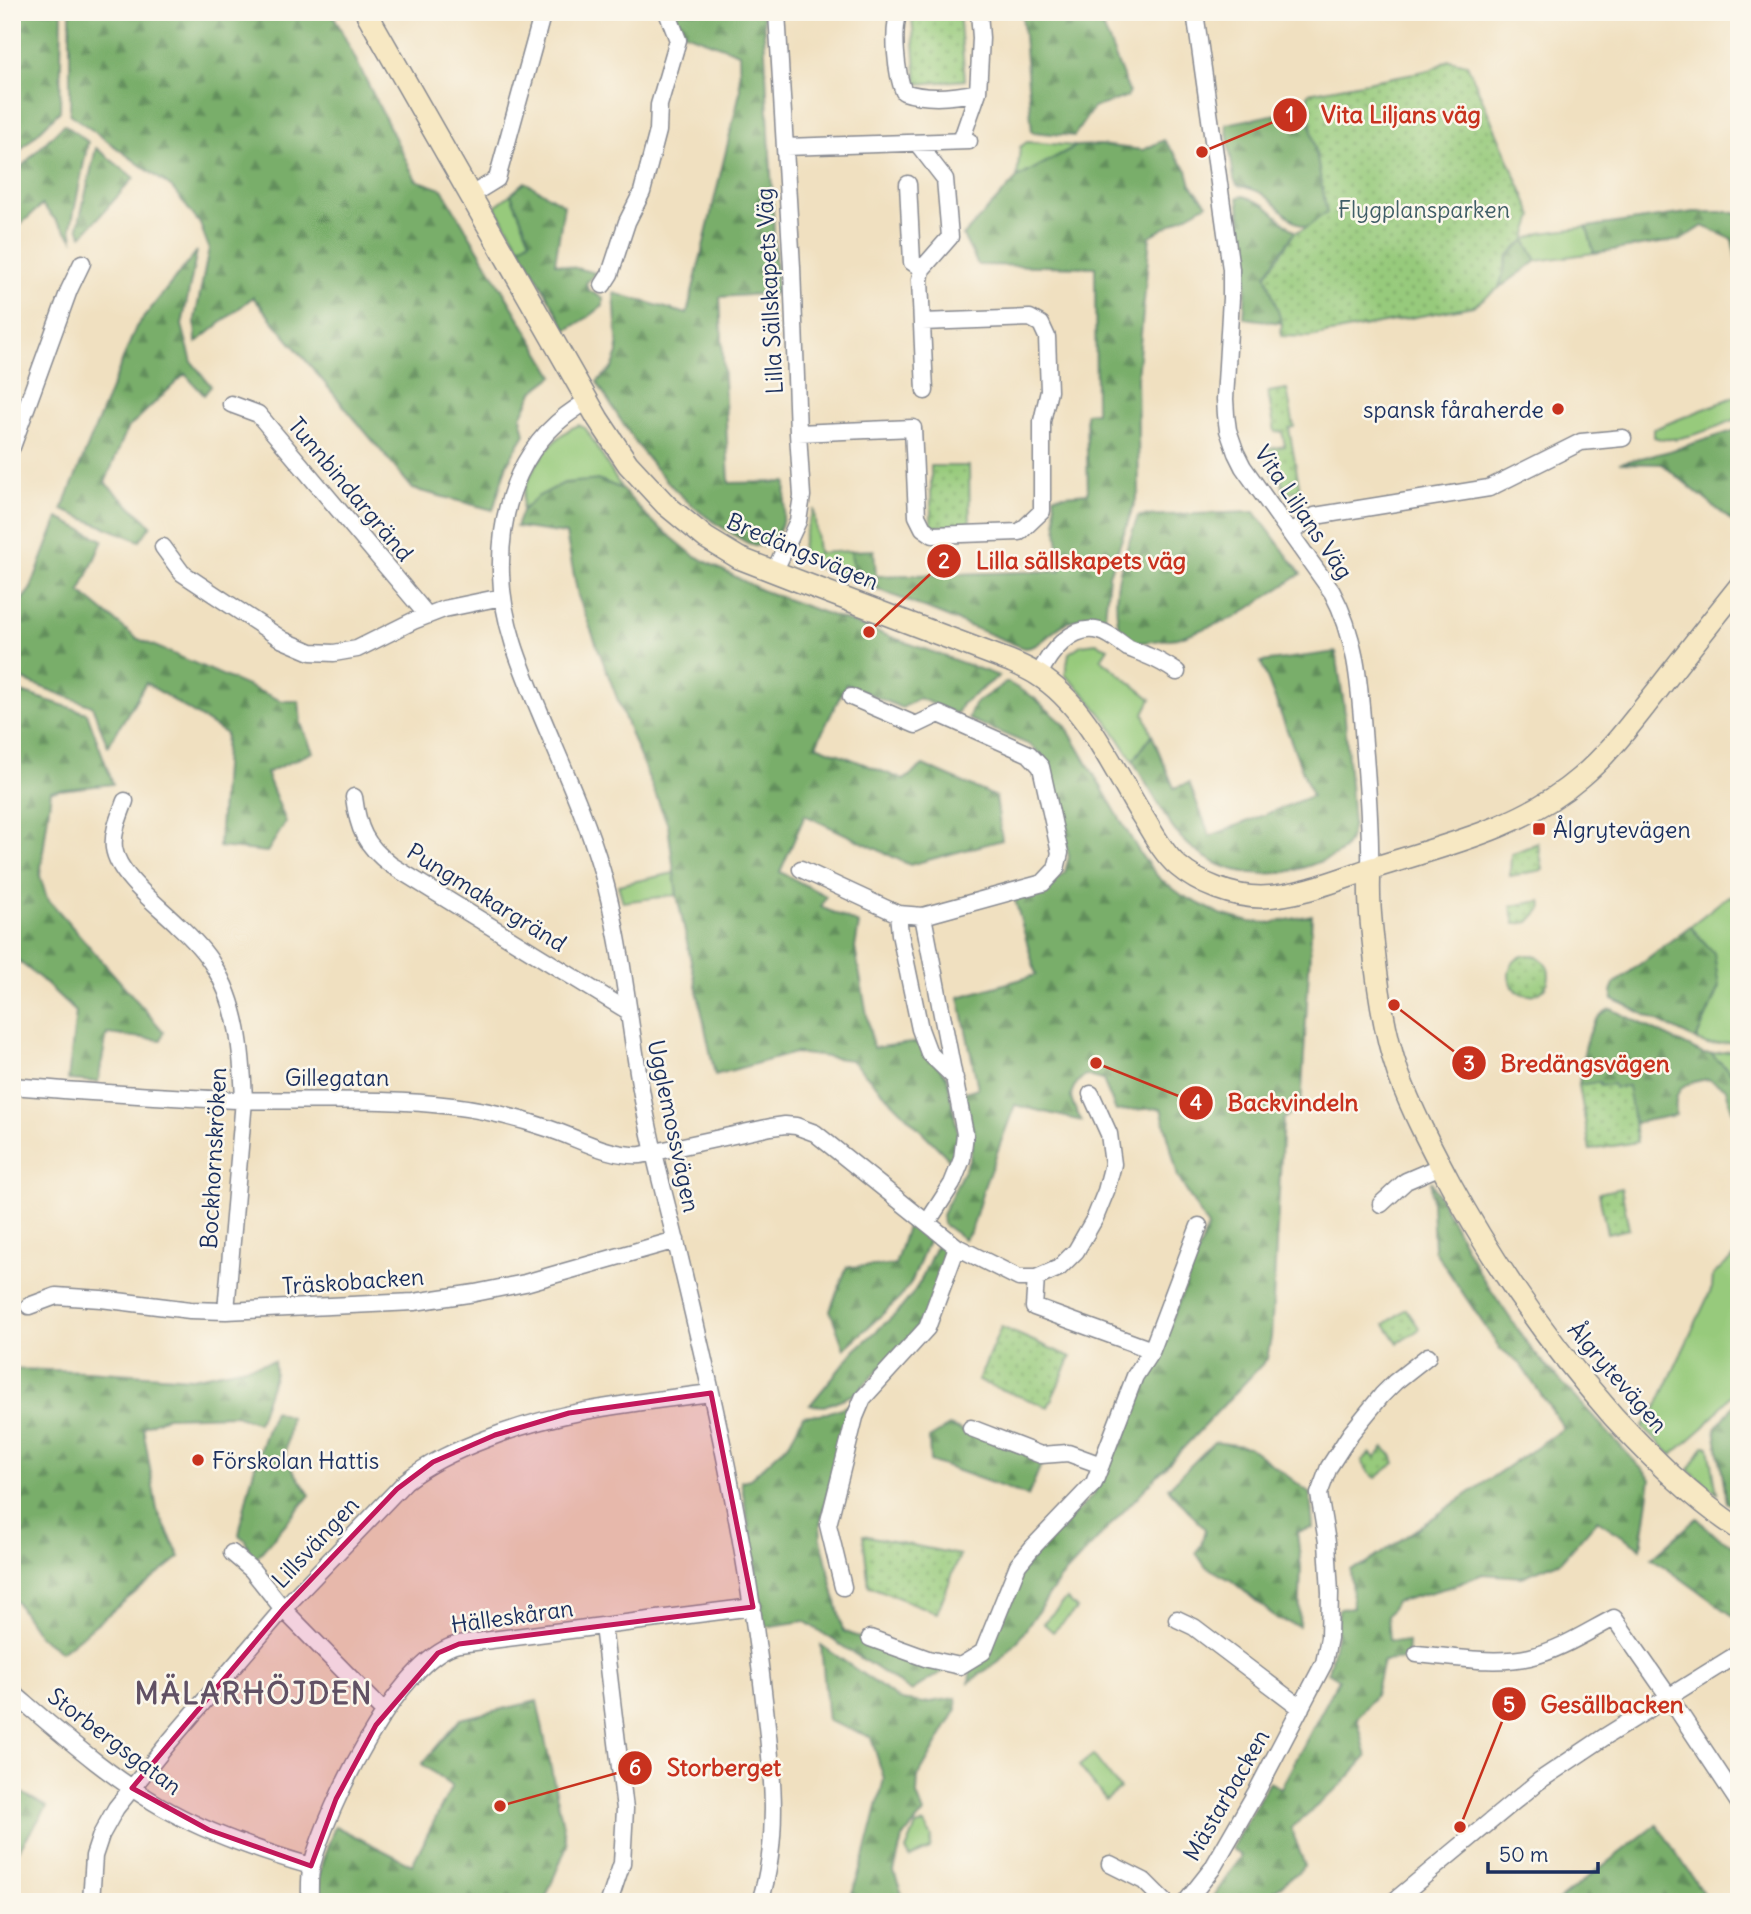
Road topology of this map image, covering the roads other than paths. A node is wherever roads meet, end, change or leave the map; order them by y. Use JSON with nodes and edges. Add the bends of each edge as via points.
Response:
{"nodes":[{"id":1,"x":366,"y":12,"type":"edge"},
{"id":2,"x":543,"y":12,"type":"edge"},
{"id":3,"x":667,"y":12,"type":"edge"},
{"id":4,"x":776,"y":12,"type":"edge"},
{"id":5,"x":899,"y":12,"type":"edge"},
{"id":6,"x":979,"y":12,"type":"edge"},
{"id":7,"x":1195,"y":12,"type":"edge"},
{"id":8,"x":978,"y":92,"type":"junction"},
{"id":9,"x":918,"y":143,"type":"junction"},
{"id":10,"x":785,"y":147,"type":"junction"},
{"id":11,"x":908,"y":184,"type":"dead end"},
{"id":12,"x":471,"y":195,"type":"junction"},
{"id":13,"x":82,"y":263,"type":"dead end"},
{"id":14,"x":922,"y":269,"type":"junction"},
{"id":15,"x":603,"y":285,"type":"dead end"},
{"id":16,"x":922,"y":322,"type":"junction"},
{"id":17,"x":925,"y":391,"type":"dead end"},
{"id":18,"x":588,"y":401,"type":"junction"},
{"id":19,"x":231,"y":404,"type":"dead end"},
{"id":20,"x":798,"y":433,"type":"junction"},
{"id":21,"x":1623,"y":438,"type":"dead end"},
{"id":22,"x":12,"y":447,"type":"edge"},
{"id":23,"x":1290,"y":533,"type":"junction"},
{"id":24,"x":163,"y":547,"type":"dead end"},
{"id":25,"x":774,"y":572,"type":"junction"},
{"id":26,"x":1739,"y":587,"type":"edge"},
{"id":27,"x":502,"y":597,"type":"junction"},
{"id":28,"x":427,"y":615,"type":"junction"},
{"id":29,"x":1177,"y":671,"type":"dead end"},
{"id":30,"x":1039,"y":675,"type":"junction"},
{"id":31,"x":851,"y":697,"type":"dead end"},
{"id":32,"x":354,"y":797,"type":"dead end"},
{"id":33,"x":125,"y":801,"type":"dead end"},
{"id":34,"x":801,"y":869,"type":"dead end"},
{"id":35,"x":1370,"y":870,"type":"junction"},
{"id":36,"x":898,"y":914,"type":"junction"},
{"id":37,"x":923,"y":916,"type":"junction"},
{"id":38,"x":628,"y":1011,"type":"junction"},
{"id":39,"x":955,"y":1078,"type":"junction"},
{"id":40,"x":12,"y":1086,"type":"edge"},
{"id":41,"x":1091,"y":1094,"type":"dead end"},
{"id":42,"x":244,"y":1100,"type":"junction"},
{"id":43,"x":654,"y":1151,"type":"junction"},
{"id":44,"x":1441,"y":1166,"type":"junction"},
{"id":45,"x":1381,"y":1204,"type":"dead end"},
{"id":46,"x":927,"y":1223,"type":"junction"},
{"id":47,"x":1199,"y":1226,"type":"dead end"},
{"id":48,"x":676,"y":1240,"type":"junction"},
{"id":49,"x":957,"y":1247,"type":"junction"},
{"id":50,"x":1036,"y":1278,"type":"junction"},
{"id":51,"x":29,"y":1306,"type":"dead end"},
{"id":52,"x":226,"y":1311,"type":"junction"},
{"id":53,"x":1152,"y":1350,"type":"junction"},
{"id":54,"x":1428,"y":1356,"type":"dead end"},
{"id":55,"x":711,"y":1393,"type":"junction"},
{"id":56,"x":971,"y":1428,"type":"dead end"},
{"id":57,"x":1101,"y":1465,"type":"junction"},
{"id":58,"x":1739,"y":1529,"type":"edge"},
{"id":59,"x":232,"y":1553,"type":"dead end"},
{"id":60,"x":844,"y":1587,"type":"dead end"},
{"id":61,"x":753,"y":1607,"type":"junction"},
{"id":62,"x":283,"y":1609,"type":"junction"},
{"id":63,"x":1177,"y":1619,"type":"dead end"},
{"id":64,"x":603,"y":1626,"type":"junction"},
{"id":65,"x":870,"y":1638,"type":"dead end"},
{"id":66,"x":1739,"y":1653,"type":"edge"},
{"id":67,"x":1417,"y":1654,"type":"dead end"},
{"id":68,"x":12,"y":1692,"type":"edge"},
{"id":69,"x":1669,"y":1697,"type":"junction"},
{"id":70,"x":1301,"y":1708,"type":"junction"},
{"id":71,"x":384,"y":1712,"type":"junction"},
{"id":72,"x":132,"y":1788,"type":"junction"},
{"id":73,"x":1739,"y":1803,"type":"edge"},
{"id":74,"x":1110,"y":1864,"type":"dead end"},
{"id":75,"x":312,"y":1866,"type":"junction"},
{"id":76,"x":91,"y":1902,"type":"edge"},
{"id":77,"x":310,"y":1902,"type":"edge"},
{"id":78,"x":609,"y":1902,"type":"edge"},
{"id":79,"x":760,"y":1902,"type":"edge"},
{"id":80,"x":1165,"y":1902,"type":"edge"},
{"id":81,"x":1186,"y":1902,"type":"edge"},
{"id":82,"x":1393,"y":1902,"type":"edge"}],
"edges":[{"from":1,"to":12,"type":"street","name":"Bredängsvägen"},
{"from":2,"to":12,"type":"street","via":[[497,179]]},
{"from":3,"to":15,"type":"street","via":[[678,40],[659,105],[658,131],[642,192]]},
{"from":4,"to":10,"type":"street","name":"Lilla Sällskapets Väg"},
{"from":5,"to":8,"type":"street","via":[[896,37],[904,92],[917,96]]},
{"from":6,"to":8,"type":"street"},
{"from":7,"to":23,"type":"street","name":"Vita Liljans Väg","via":[[1231,269],[1225,399],[1228,430],[1242,467]]},
{"from":8,"to":9,"type":"street","via":[[965,141]]},
{"from":9,"to":10,"type":"street"},
{"from":9,"to":14,"type":"street","via":[[945,179],[950,237]]},
{"from":10,"to":20,"type":"street","name":"Lilla Sällskapets Väg"},
{"from":11,"to":14,"type":"street","via":[[912,262]]},
{"from":12,"to":18,"type":"street","name":"Bredängsvägen"},
{"from":13,"to":22,"type":"street"},
{"from":14,"to":16,"type":"street"},
{"from":16,"to":17,"type":"street"},
{"from":16,"to":20,"type":"street","via":[[1030,318],[1041,324],[1047,337],[1049,391],[1042,421],[1042,511],[1031,523],[1020,531],[933,535],[917,516],[913,428]]},
{"from":18,"to":25,"type":"street","name":"Bredängsvägen","via":[[628,464],[666,505],[706,538]]},
{"from":18,"to":27,"type":"street","name":"Ugglemossvägen","via":[[544,434],[522,466],[505,523]]},
{"from":19,"to":28,"type":"street","name":"Tunnbindargränd","via":[[258,414]]},
{"from":20,"to":25,"type":"street","name":"Lilla Sällskapets Väg","via":[[802,496],[798,522]]},
{"from":21,"to":23,"type":"street","via":[[1581,442],[1489,488],[1315,516]]},
{"from":23,"to":35,"type":"street","name":"Vita Liljans Väg","via":[[1339,606],[1354,652]]},
{"from":24,"to":28,"type":"street","via":[[183,573],[283,640],[311,652],[357,649]]},
{"from":25,"to":30,"type":"street","name":"Bredängsvägen"},
{"from":26,"to":35,"type":"street","name":"Bredängsvägen","via":[[1617,742],[1555,797],[1504,826]]},
{"from":27,"to":28,"type":"street"},
{"from":27,"to":38,"type":"street","name":"Ugglemossvägen","via":[[526,680],[602,873]]},
{"from":29,"to":30,"type":"street","via":[[1098,630],[1072,635],[1061,643]]},
{"from":30,"to":35,"type":"street","name":"Bredängsvägen","via":[[1073,707],[1098,741],[1160,845],[1197,879],[1260,897]]},
{"from":31,"to":37,"type":"street","via":[[916,725],[939,714],[1029,754],[1041,767],[1060,853],[1056,869],[1042,883]]},
{"from":32,"to":38,"type":"street","name":"Pungmakargränd","via":[[363,836],[380,857]]},
{"from":33,"to":42,"type":"street","name":"Bockhornskröken","via":[[115,834],[117,858],[122,870],[191,937],[220,977],[237,1027]]},
{"from":34,"to":36,"type":"street"},
{"from":35,"to":44,"type":"street","name":"Ålgrytevägen","via":[[1368,897],[1388,1040],[1405,1092]]},
{"from":36,"to":37,"type":"street"},
{"from":36,"to":39,"type":"street","via":[[920,1029],[929,1053]]},
{"from":37,"to":39,"type":"street"},
{"from":38,"to":43,"type":"street","name":"Ugglemossvägen"},
{"from":39,"to":46,"type":"street","via":[[965,1134],[962,1159]]},
{"from":40,"to":42,"type":"street","name":"Gillegatan"},
{"from":41,"to":50,"type":"street","via":[[1109,1134],[1113,1164],[1107,1191],[1076,1251],[1059,1268]]},
{"from":42,"to":43,"type":"street","name":"Gillegatan","via":[[406,1101],[452,1106],[524,1120],[610,1152]]},
{"from":42,"to":52,"type":"street","name":"Bockhornskröken"},
{"from":43,"to":46,"type":"street","name":"Gillegatan","via":[[771,1127],[802,1128],[815,1133]]},
{"from":43,"to":48,"type":"street","name":"Ugglemossvägen"},
{"from":44,"to":45,"type":"street","via":[[1406,1181]]},
{"from":44,"to":58,"type":"street","name":"Ålgrytevägen","via":[[1511,1287],[1579,1377],[1669,1472]]},
{"from":46,"to":49,"type":"street","name":"Gillegatan"},
{"from":47,"to":53,"type":"street"},
{"from":48,"to":52,"type":"street","name":"Träskobacken","via":[[475,1293],[414,1302]]},
{"from":48,"to":55,"type":"street","name":"Ugglemossvägen"},
{"from":49,"to":50,"type":"street","name":"Gillegatan","via":[[1019,1278]]},
{"from":49,"to":60,"type":"street","via":[[927,1328],[863,1398],[855,1417],[828,1525]]},
{"from":50,"to":53,"type":"street","via":[[1034,1307]]},
{"from":51,"to":52,"type":"street","name":"Träskobacken","via":[[56,1296]]},
{"from":53,"to":57,"type":"street","via":[[1135,1376]]},
{"from":54,"to":70,"type":"street","name":"Mästarbacken","via":[[1388,1389],[1351,1433],[1329,1467],[1319,1494],[1331,1592],[1329,1638],[1324,1663]]},
{"from":55,"to":61,"type":"street","name":"Ugglemossvägen"},
{"from":55,"to":62,"type":"street","name":"Lillsvängen","via":[[538,1420],[447,1455],[397,1489]]},
{"from":56,"to":57,"type":"street","via":[[1041,1455],[1068,1453]]},
{"from":57,"to":65,"type":"street","via":[[1094,1483],[1018,1565],[983,1653],[960,1666]]},
{"from":59,"to":62,"type":"street"},
{"from":61,"to":64,"type":"street","name":"Hälleskåran"},
{"from":61,"to":79,"type":"street","name":"Ugglemossvägen","via":[[774,1793],[770,1859]]},
{"from":62,"to":71,"type":"street"},
{"from":62,"to":72,"type":"street","name":"Lillsvängen"},
{"from":63,"to":70,"type":"street"},
{"from":64,"to":71,"type":"street","name":"Hälleskåran","via":[[453,1645],[425,1664]]},
{"from":64,"to":78,"type":"street","via":[[625,1809],[622,1863]]},
{"from":66,"to":69,"type":"street"},
{"from":67,"to":69,"type":"street","via":[[1502,1660],[1530,1657],[1614,1618]]},
{"from":68,"to":72,"type":"street","name":"Storbergsgatan"},
{"from":69,"to":73,"type":"street"},
{"from":69,"to":82,"type":"street","via":[[1539,1781]]},
{"from":70,"to":81,"type":"street","name":"Mästarbacken","via":[[1212,1869]]},
{"from":71,"to":75,"type":"street","name":"Hälleskåran","via":[[351,1769]]},
{"from":72,"to":75,"type":"street","name":"Storbergsgatan","via":[[209,1830]]},
{"from":72,"to":76,"type":"street","name":"Lillsvängen","via":[[97,1844]]},
{"from":74,"to":80,"type":"street","via":[[1144,1881]]},
{"from":75,"to":77,"type":"street","name":"Hälleskåran"}]}
